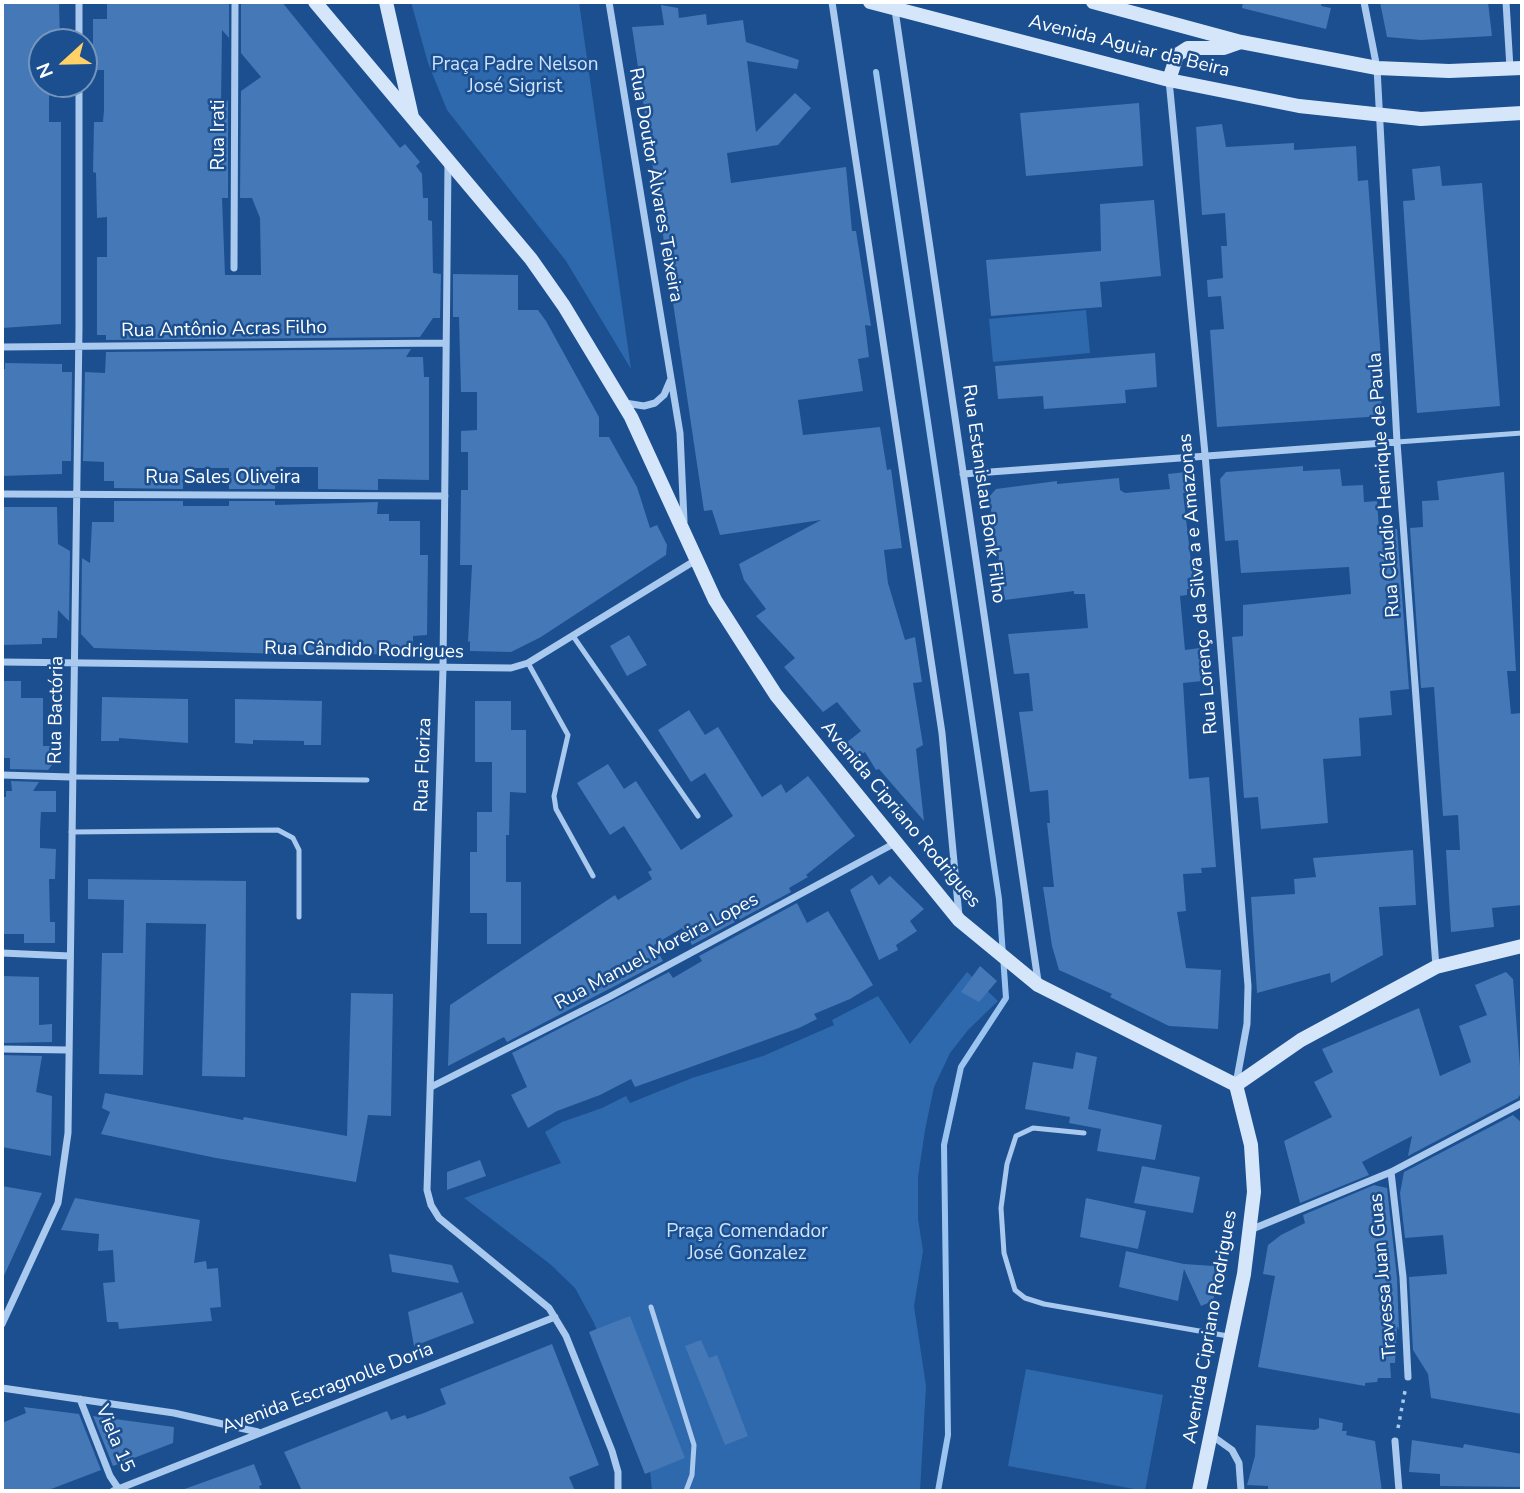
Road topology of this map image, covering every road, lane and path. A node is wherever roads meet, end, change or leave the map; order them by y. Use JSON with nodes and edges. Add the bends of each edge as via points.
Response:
{"nodes":[{"id":1,"x":79,"y":2,"type":"edge"},
{"id":2,"x":235,"y":2,"type":"edge"},
{"id":3,"x":315,"y":2,"type":"edge"},
{"id":4,"x":386,"y":2,"type":"edge"},
{"id":5,"x":610,"y":2,"type":"edge"},
{"id":6,"x":832,"y":2,"type":"edge"},
{"id":7,"x":870,"y":2,"type":"edge"},
{"id":8,"x":1093,"y":2,"type":"edge"},
{"id":9,"x":1364,"y":2,"type":"edge"},
{"id":10,"x":1506,"y":2,"type":"edge"},
{"id":11,"x":894,"y":8,"type":"junction"},
{"id":12,"x":79,"y":28,"type":"edge"},
{"id":13,"x":1241,"y":42,"type":"junction"},
{"id":14,"x":1377,"y":68,"type":"junction"},
{"id":15,"x":1516,"y":68,"type":"edge"},
{"id":16,"x":1169,"y":80,"type":"junction"},
{"id":17,"x":79,"y":98,"type":"edge"},
{"id":18,"x":1522,"y":113,"type":"edge"},
{"id":19,"x":1380,"y":117,"type":"junction"},
{"id":20,"x":412,"y":119,"type":"junction"},
{"id":21,"x":448,"y":158,"type":"junction"},
{"id":22,"x":234,"y":268,"type":"dead end"},
{"id":23,"x":446,"y":343,"type":"junction"},
{"id":24,"x":2,"y":347,"type":"edge"},
{"id":25,"x":79,"y":347,"type":"junction"},
{"id":26,"x":671,"y":373,"type":"junction"},
{"id":27,"x":621,"y":401,"type":"junction"},
{"id":28,"x":1522,"y":433,"type":"edge"},
{"id":29,"x":1397,"y":442,"type":"junction"},
{"id":30,"x":1205,"y":454,"type":"junction"},
{"id":31,"x":963,"y":474,"type":"junction"},
{"id":32,"x":75,"y":493,"type":"junction"},
{"id":33,"x":2,"y":494,"type":"edge"},
{"id":34,"x":444,"y":496,"type":"junction"},
{"id":35,"x":684,"y":532,"type":"junction"},
{"id":36,"x":696,"y":561,"type":"junction"},
{"id":37,"x":573,"y":636,"type":"junction"},
{"id":38,"x":2,"y":662,"type":"edge"},
{"id":39,"x":528,"y":663,"type":"junction"},
{"id":40,"x":73,"y":664,"type":"junction"},
{"id":41,"x":443,"y":668,"type":"junction"},
{"id":42,"x":2,"y":775,"type":"edge"},
{"id":43,"x":71,"y":777,"type":"junction"},
{"id":44,"x":367,"y":780,"type":"dead end"},
{"id":45,"x":698,"y":816,"type":"dead end"},
{"id":46,"x":71,"y":832,"type":"junction"},
{"id":47,"x":897,"y":842,"type":"junction"},
{"id":48,"x":593,"y":876,"type":"dead end"},
{"id":49,"x":299,"y":917,"type":"dead end"},
{"id":50,"x":959,"y":920,"type":"junction"},
{"id":51,"x":1522,"y":946,"type":"edge"},
{"id":52,"x":2,"y":953,"type":"edge"},
{"id":53,"x":70,"y":956,"type":"junction"},
{"id":54,"x":1436,"y":967,"type":"junction"},
{"id":55,"x":1038,"y":985,"type":"junction"},
{"id":56,"x":2,"y":1049,"type":"edge"},
{"id":57,"x":68,"y":1050,"type":"junction"},
{"id":58,"x":1236,"y":1085,"type":"junction"},
{"id":59,"x":430,"y":1087,"type":"junction"},
{"id":60,"x":1522,"y":1103,"type":"edge"},
{"id":61,"x":1083,"y":1133,"type":"dead end"},
{"id":62,"x":1391,"y":1172,"type":"junction"},
{"id":63,"x":1249,"y":1231,"type":"junction"},
{"id":64,"x":650,"y":1307,"type":"dead end"},
{"id":65,"x":555,"y":1317,"type":"junction"},
{"id":66,"x":2,"y":1324,"type":"edge"},
{"id":67,"x":1230,"y":1336,"type":"junction"},
{"id":68,"x":1408,"y":1377,"type":"joint"},
{"id":69,"x":2,"y":1388,"type":"edge"},
{"id":70,"x":80,"y":1399,"type":"junction"},
{"id":71,"x":259,"y":1432,"type":"junction"},
{"id":72,"x":1211,"y":1435,"type":"junction"},
{"id":73,"x":1395,"y":1441,"type":"joint"},
{"id":74,"x":117,"y":1490,"type":"edge"},
{"id":75,"x":618,"y":1491,"type":"edge"},
{"id":76,"x":686,"y":1491,"type":"edge"},
{"id":77,"x":1199,"y":1491,"type":"edge"},
{"id":78,"x":1241,"y":1491,"type":"edge"},
{"id":79,"x":1399,"y":1491,"type":"edge"}],
"edges":[{"from":1,"to":12,"type":"street"},
{"from":2,"to":22,"type":"street","name":"Rua Irati"},
{"from":3,"to":20,"type":"main road","name":"Avenida Cipriano Rodrigues"},
{"from":4,"to":20,"type":"main road"},
{"from":5,"to":26,"type":"street","name":"Rua Doutor Àlvares Teixeira"},
{"from":6,"to":50,"type":"street","via":[[942,733]]},
{"from":7,"to":11,"type":"main road","name":"Avenida Aguiar da Beira"},
{"from":8,"to":13,"type":"main road","name":"Avenida Aguiar da Beira"},
{"from":9,"to":14,"type":"street","name":"Rua Cláudio Henrique de Paula"},
{"from":10,"to":15,"type":"street"},
{"from":11,"to":16,"type":"main road","name":"Avenida Aguiar da Beira"},
{"from":11,"to":31,"type":"street","name":"Rua Estanislau Bonk Filho"},
{"from":13,"to":14,"type":"main road","name":"Avenida Aguiar da Beira"},
{"from":13,"to":16,"type":"main road","via":[[1224,48],[1188,48],[1177,55]]},
{"from":14,"to":15,"type":"main road","name":"Avenida Aguiar da Beira"},
{"from":14,"to":19,"type":"street","name":"Rua Cláudio Henrique de Paula"},
{"from":16,"to":19,"type":"main road","name":"Avenida Aguiar da Beira"},
{"from":16,"to":30,"type":"street","name":"Rua Lorenço da Silva a e Amazonas"},
{"from":17,"to":25,"type":"street","name":"Rua Bactória"},
{"from":18,"to":19,"type":"main road","name":"Avenida Aguiar da Beira","via":[[1452,120]]},
{"from":19,"to":29,"type":"street","name":"Rua Cláudio Henrique de Paula"},
{"from":20,"to":21,"type":"main road","name":"Avenida Cipriano Rodrigues"},
{"from":21,"to":23,"type":"street","name":"Rua Floriza"},
{"from":21,"to":27,"type":"main road","name":"Avenida Cipriano Rodrigues","via":[[527,254]]},
{"from":23,"to":25,"type":"street","name":"Rua Antônio Acras Filho"},
{"from":23,"to":34,"type":"street","name":"Rua Floriza"},
{"from":24,"to":25,"type":"street","name":"Rua Antônio Acras Filho"},
{"from":25,"to":32,"type":"street","name":"Rua Bactória"},
{"from":26,"to":27,"type":"street","via":[[664,395],[655,402],[644,406]]},
{"from":26,"to":35,"type":"street","name":"Rua Doutor Àlvares Teixeira","via":[[680,433]]},
{"from":27,"to":35,"type":"main road","name":"Avenida Cipriano Rodrigues"},
{"from":28,"to":29,"type":"lane"},
{"from":29,"to":30,"type":"street"},
{"from":29,"to":54,"type":"street","name":"Rua Cláudio Henrique de Paula"},
{"from":30,"to":31,"type":"street"},
{"from":30,"to":58,"type":"street","name":"Rua Lorenço da Silva a e Amazonas","via":[[1248,986],[1247,1024]]},
{"from":31,"to":55,"type":"street","name":"Rua Estanislau Bonk Filho"},
{"from":32,"to":33,"type":"street","name":"Rua Sales Oliveira"},
{"from":32,"to":34,"type":"street","name":"Rua Sales Oliveira"},
{"from":32,"to":40,"type":"street","name":"Rua Bactória"},
{"from":34,"to":41,"type":"street","name":"Rua Floriza"},
{"from":35,"to":36,"type":"main road","name":"Avenida Cipriano Rodrigues"},
{"from":36,"to":37,"type":"street","name":"Rua Cândido Rodrigues"},
{"from":36,"to":47,"type":"main road","name":"Avenida Cipriano Rodrigues","via":[[715,600],[776,695]]},
{"from":37,"to":39,"type":"street","name":"Rua Cândido Rodrigues"},
{"from":37,"to":45,"type":"lane"},
{"from":38,"to":40,"type":"street","name":"Rua Cândido Rodrigues"},
{"from":39,"to":41,"type":"street","name":"Rua Cândido Rodrigues","via":[[511,668]]},
{"from":39,"to":48,"type":"lane","via":[[568,735],[554,796],[556,810]]},
{"from":40,"to":41,"type":"street","name":"Rua Cândido Rodrigues"},
{"from":40,"to":43,"type":"street","name":"Rua Bactória"},
{"from":41,"to":59,"type":"street","name":"Rua Floriza"},
{"from":42,"to":43,"type":"street"},
{"from":43,"to":44,"type":"lane"},
{"from":43,"to":46,"type":"street","name":"Rua Bactória"},
{"from":46,"to":49,"type":"lane","via":[[278,831],[293,838],[299,850]]},
{"from":46,"to":53,"type":"street","name":"Rua Bactória"},
{"from":47,"to":50,"type":"main road","name":"Avenida Cipriano Rodrigues"},
{"from":47,"to":59,"type":"street","name":"Rua Manuel Moreira Lopes"},
{"from":50,"to":55,"type":"main road","name":"Avenida Cipriano Rodrigues"},
{"from":51,"to":54,"type":"main road"},
{"from":52,"to":53,"type":"street"},
{"from":53,"to":57,"type":"street","name":"Rua Bactória"},
{"from":54,"to":58,"type":"main road","via":[[1301,1040]]},
{"from":55,"to":58,"type":"main road","name":"Avenida Cipriano Rodrigues"},
{"from":56,"to":57,"type":"street"},
{"from":57,"to":66,"type":"street","name":"Rua Bactória","via":[[68,1133],[58,1203]]},
{"from":58,"to":63,"type":"main road","name":"Avenida Cipriano Rodrigues","via":[[1251,1145],[1254,1192]]},
{"from":59,"to":65,"type":"street","name":"Rua Floriza","via":[[427,1190],[431,1205],[439,1218]]},
{"from":60,"to":62,"type":"street"},
{"from":61,"to":67,"type":"lane","via":[[1033,1128],[1016,1136],[1001,1208],[1004,1253],[1015,1290],[1044,1304]]},
{"from":62,"to":63,"type":"street"},
{"from":62,"to":68,"type":"street","name":"Travessa Juan Guas"},
{"from":63,"to":67,"type":"main road","name":"Avenida Cipriano Rodrigues"},
{"from":64,"to":76,"type":"lane","via":[[694,1445]]},
{"from":65,"to":71,"type":"street","name":"Avenida Escragnolle Doria"},
{"from":65,"to":75,"type":"street","name":"Rua Floriza","via":[[612,1451]]},
{"from":67,"to":72,"type":"main road","name":"Avenida Cipriano Rodrigues"},
{"from":68,"to":73,"type":"path"},
{"from":69,"to":70,"type":"street"},
{"from":70,"to":71,"type":"street"},
{"from":70,"to":74,"type":"street","name":"Viela 15"},
{"from":71,"to":74,"type":"street","name":"Avenida Escragnolle Doria"},
{"from":72,"to":77,"type":"main road","name":"Avenida Cipriano Rodrigues"},
{"from":72,"to":78,"type":"street","via":[[1232,1450],[1239,1463]]},
{"from":73,"to":79,"type":"street"}]}
